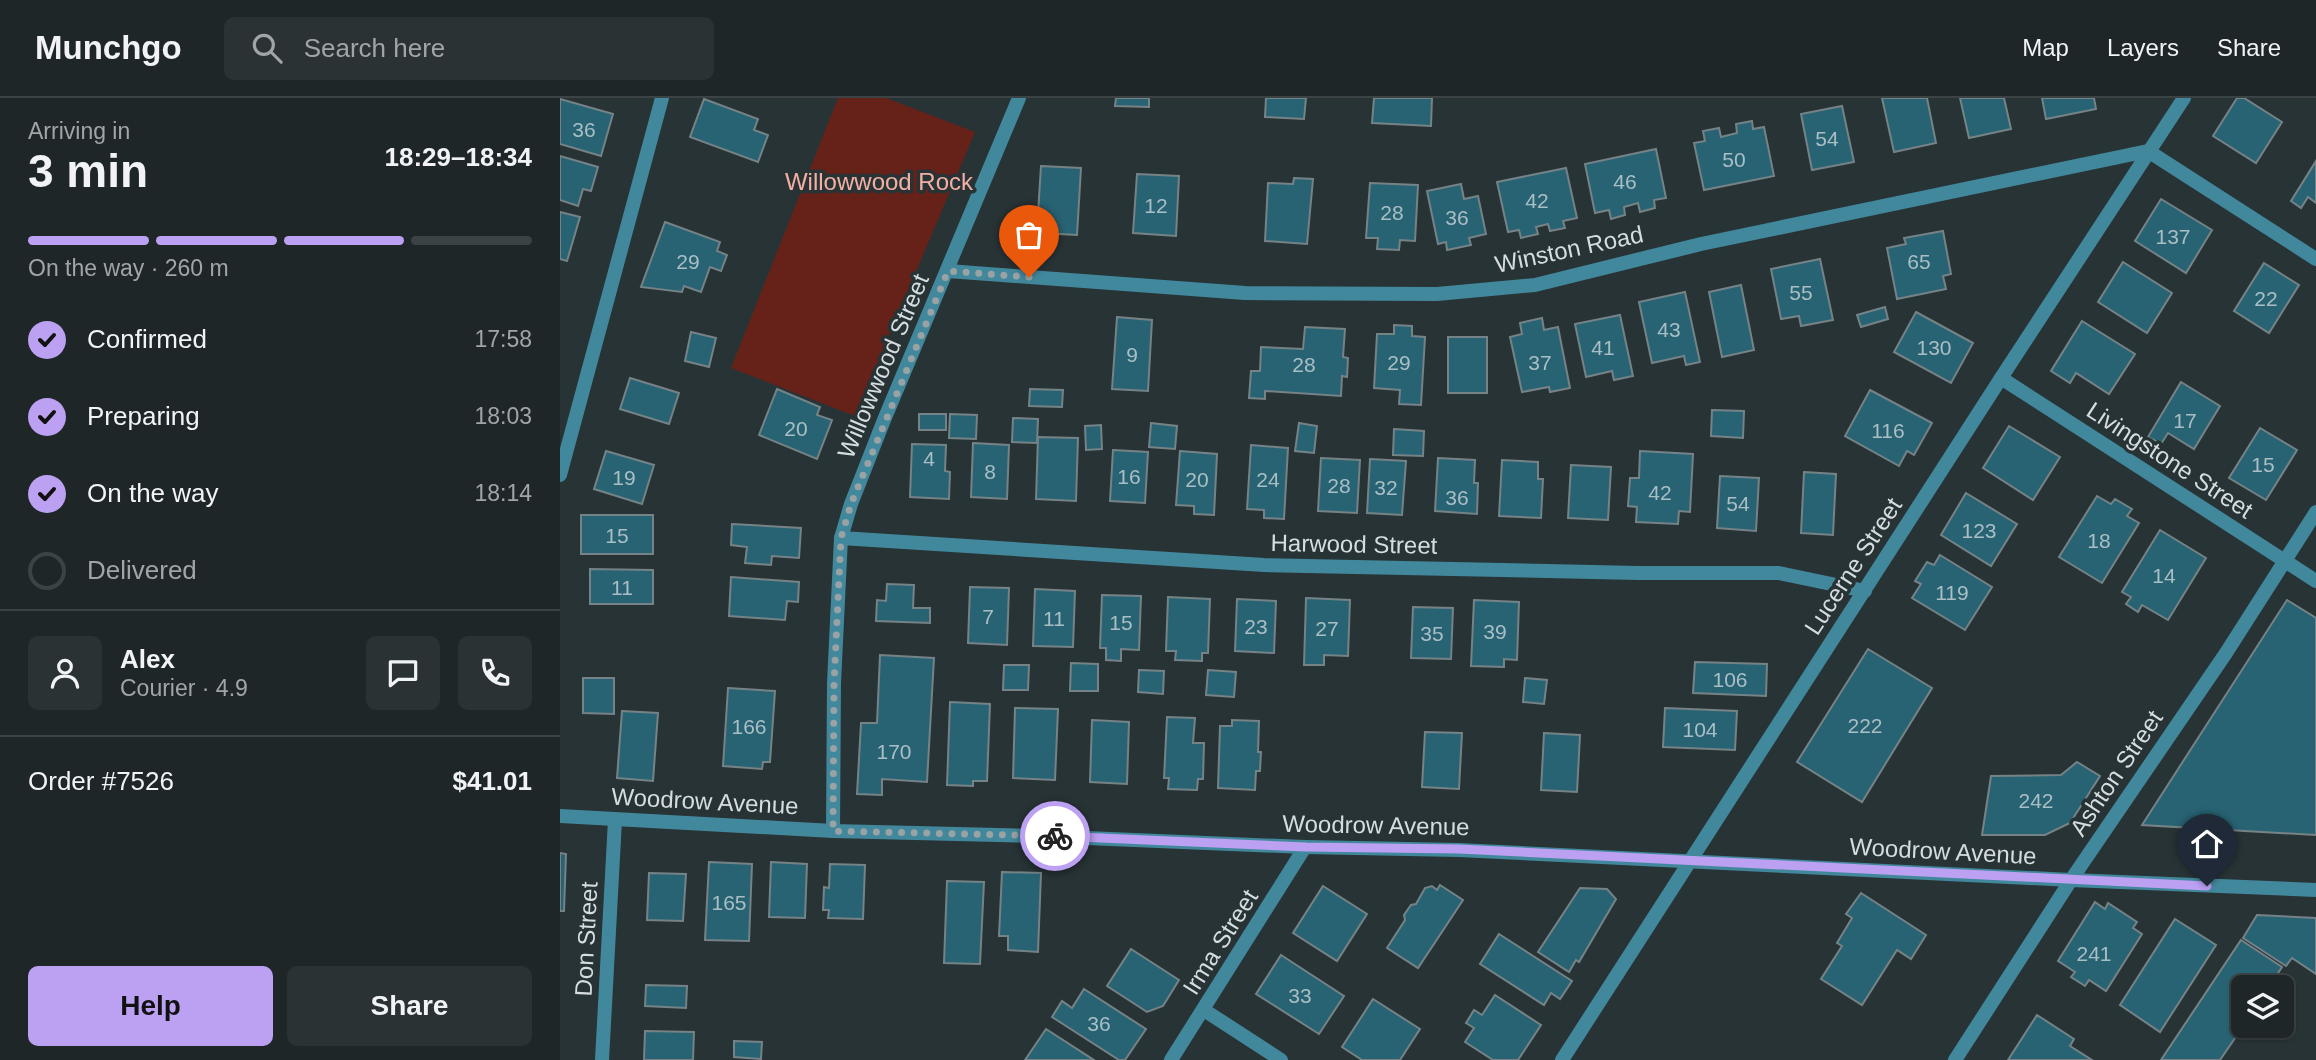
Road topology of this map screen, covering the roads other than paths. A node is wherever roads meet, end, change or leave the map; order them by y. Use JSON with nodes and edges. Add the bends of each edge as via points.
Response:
{"nodes":[{"id":1,"x":662,"y":98,"type":"edge"},
{"id":2,"x":1019,"y":98,"type":"edge"},
{"id":3,"x":2184,"y":98,"type":"edge"},
{"id":4,"x":2148,"y":151,"type":"junction"},
{"id":5,"x":2316,"y":259,"type":"edge"},
{"id":6,"x":948,"y":271,"type":"junction"},
{"id":7,"x":2000,"y":378,"type":"junction"},
{"id":8,"x":560,"y":475,"type":"edge"},
{"id":9,"x":2316,"y":512,"type":"edge"},
{"id":10,"x":841,"y":538,"type":"junction"},
{"id":11,"x":2284,"y":561,"type":"junction"},
{"id":12,"x":2316,"y":581,"type":"edge"},
{"id":13,"x":1866,"y":590,"type":"junction"},
{"id":14,"x":560,"y":816,"type":"edge"},
{"id":15,"x":615,"y":820,"type":"junction"},
{"id":16,"x":833,"y":831,"type":"junction"},
{"id":17,"x":1306,"y":847,"type":"junction"},
{"id":18,"x":1690,"y":861,"type":"junction"},
{"id":19,"x":2071,"y":880,"type":"junction"},
{"id":20,"x":2316,"y":890,"type":"edge"},
{"id":21,"x":1204,"y":1010,"type":"junction"},
{"id":22,"x":602,"y":1060,"type":"edge"},
{"id":23,"x":1171,"y":1060,"type":"edge"},
{"id":24,"x":1281,"y":1060,"type":"edge"},
{"id":25,"x":1562,"y":1060,"type":"edge"},
{"id":26,"x":1955,"y":1060,"type":"edge"}],
"edges":[{"from":1,"to":8,"type":"street"},
{"from":2,"to":6,"type":"street","name":"Willowwood Street"},
{"from":3,"to":4,"type":"street","name":"Lucerne Street"},
{"from":4,"to":5,"type":"street"},
{"from":4,"to":6,"type":"street","name":"Winston Road","via":[[1700,244],[1535,285],[1437,294],[1245,293]]},
{"from":4,"to":7,"type":"street","name":"Lucerne Street"},
{"from":6,"to":10,"type":"street","name":"Willowwood Street"},
{"from":7,"to":11,"type":"street","name":"Livingstone Street"},
{"from":7,"to":13,"type":"street","name":"Lucerne Street"},
{"from":9,"to":11,"type":"street","name":"Ashton Street"},
{"from":10,"to":13,"type":"street","name":"Harwood Street","via":[[1264,565],[1779,573]]},
{"from":10,"to":16,"type":"street","name":"Willowwood Street"},
{"from":11,"to":12,"type":"street","name":"Livingstone Street"},
{"from":11,"to":19,"type":"street","name":"Ashton Street"},
{"from":13,"to":18,"type":"street","name":"Lucerne Street"},
{"from":14,"to":15,"type":"street","name":"Woodrow Avenue"},
{"from":15,"to":16,"type":"street","name":"Woodrow Avenue"},
{"from":15,"to":22,"type":"street","name":"Don Street"},
{"from":16,"to":17,"type":"street","name":"Woodrow Avenue"},
{"from":17,"to":18,"type":"street","name":"Woodrow Avenue","via":[[1459,849]]},
{"from":17,"to":21,"type":"street","name":"Irma Street"},
{"from":18,"to":19,"type":"street","name":"Woodrow Avenue"},
{"from":18,"to":25,"type":"street","name":"Lucerne Street"},
{"from":19,"to":20,"type":"street","name":"Woodrow Avenue"},
{"from":19,"to":26,"type":"street","name":"Ashton Street"},
{"from":21,"to":23,"type":"street","name":"Irma Street"},
{"from":21,"to":24,"type":"street"}]}
